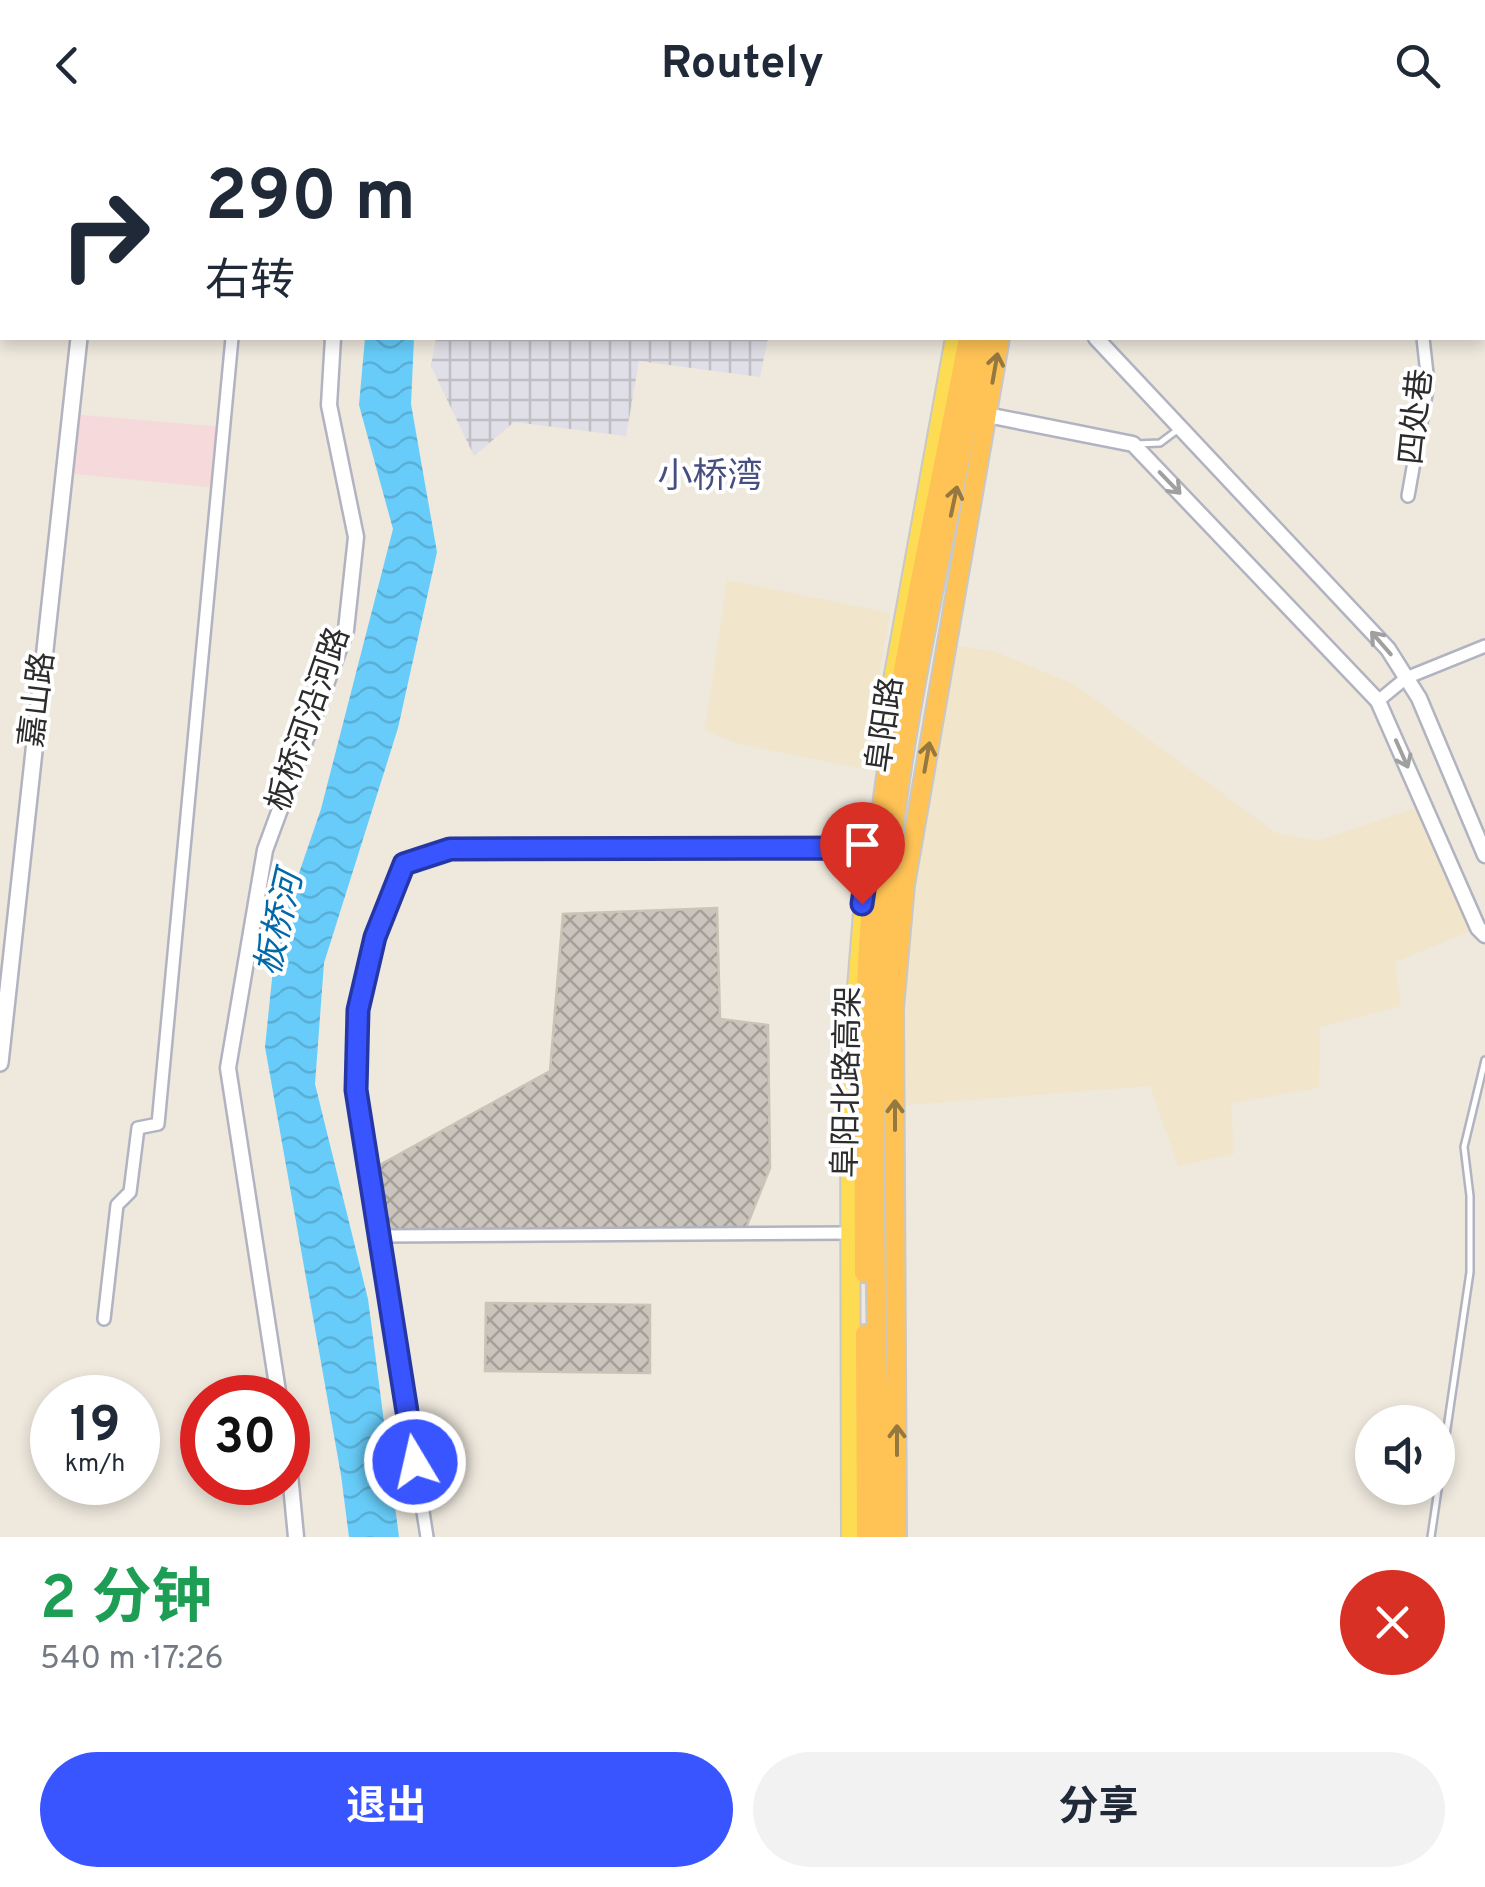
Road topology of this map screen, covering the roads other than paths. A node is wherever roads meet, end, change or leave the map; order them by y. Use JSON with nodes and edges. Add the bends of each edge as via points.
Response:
{"nodes":[{"id":1,"x":80,"y":340,"type":"edge"},
{"id":2,"x":232,"y":340,"type":"edge"},
{"id":3,"x":333,"y":340,"type":"edge"},
{"id":4,"x":955,"y":340,"type":"edge"},
{"id":5,"x":968,"y":340,"type":"edge"},
{"id":6,"x":984,"y":340,"type":"edge"},
{"id":7,"x":1000,"y":340,"type":"edge"},
{"id":8,"x":1098,"y":340,"type":"edge"},
{"id":9,"x":1423,"y":340,"type":"edge"},
{"id":10,"x":986,"y":416,"type":"junction"},
{"id":11,"x":1180,"y":428,"type":"junction"},
{"id":12,"x":1133,"y":444,"type":"junction"},
{"id":13,"x":1408,"y":496,"type":"dead end"},
{"id":14,"x":1485,"y":646,"type":"edge"},
{"id":15,"x":1406,"y":678,"type":"junction"},
{"id":16,"x":1378,"y":701,"type":"junction"},
{"id":17,"x":870,"y":848,"type":"junction"},
{"id":18,"x":1485,"y":855,"type":"edge"},
{"id":19,"x":1485,"y":935,"type":"edge"},
{"id":20,"x":1485,"y":1060,"type":"edge"},
{"id":21,"x":0,"y":1063,"type":"edge"},
{"id":22,"x":850,"y":1233,"type":"junction"},
{"id":23,"x":379,"y":1236,"type":"junction"},
{"id":24,"x":104,"y":1319,"type":"dead end"},
{"id":25,"x":275,"y":1375,"type":"edge"},
{"id":26,"x":293,"y":1505,"type":"edge"},
{"id":27,"x":296,"y":1537,"type":"edge"},
{"id":28,"x":427,"y":1537,"type":"edge"},
{"id":29,"x":851,"y":1537,"type":"edge"},
{"id":30,"x":866,"y":1537,"type":"edge"},
{"id":31,"x":882,"y":1537,"type":"edge"},
{"id":32,"x":898,"y":1537,"type":"edge"},
{"id":33,"x":1431,"y":1537,"type":"edge"}],
"edges":[{"from":1,"to":21,"type":"main road","name":"嘉山路"},
{"from":2,"to":24,"type":"street","via":[[158,1124],[138,1128],[130,1192],[117,1204]]},
{"from":3,"to":25,"type":"street","name":"板桥河沿河路","via":[[329,405],[356,537],[346,630],[264,850],[228,1068]]},
{"from":4,"to":17,"type":"main road","name":"阜阳路","via":[[896,655]]},
{"from":5,"to":30,"type":"highway","name":"阜阳北路高架","via":[[904,673],[873,882],[863,1013]]},
{"from":31,"to":6,"type":"highway","name":"阜阳北路高架","one_way":true,"via":[[878,1028],[888,884],[922,652]]},
{"from":10,"to":7,"type":"highway","one_way":true},
{"from":8,"to":11,"type":"street"},
{"from":9,"to":13,"type":"street","name":"四处巷","via":[[1428,383]]},
{"from":10,"to":12,"type":"street"},
{"from":32,"to":10,"type":"highway","one_way":true,"via":[[897,973],[905,884]]},
{"from":11,"to":12,"type":"lane","via":[[1160,442]]},
{"from":15,"to":11,"type":"street","one_way":true,"via":[[1388,649]]},
{"from":12,"to":16,"type":"street","one_way":true},
{"from":14,"to":15,"type":"street"},
{"from":15,"to":16,"type":"street"},
{"from":15,"to":18,"type":"street"},
{"from":16,"to":19,"type":"street","one_way":true},
{"from":17,"to":22,"type":"main road","name":"阜阳路","via":[[850,1075]]},
{"from":17,"to":23,"type":"street","via":[[450,849],[404,864],[375,937],[358,1010],[356,1090]]},
{"from":20,"to":33,"type":"lane","via":[[1464,1147],[1470,1272]]},
{"from":22,"to":23,"type":"street"},
{"from":22,"to":29,"type":"main road","name":"阜阳路"},
{"from":23,"to":28,"type":"street"},
{"from":26,"to":27,"type":"street"}]}
